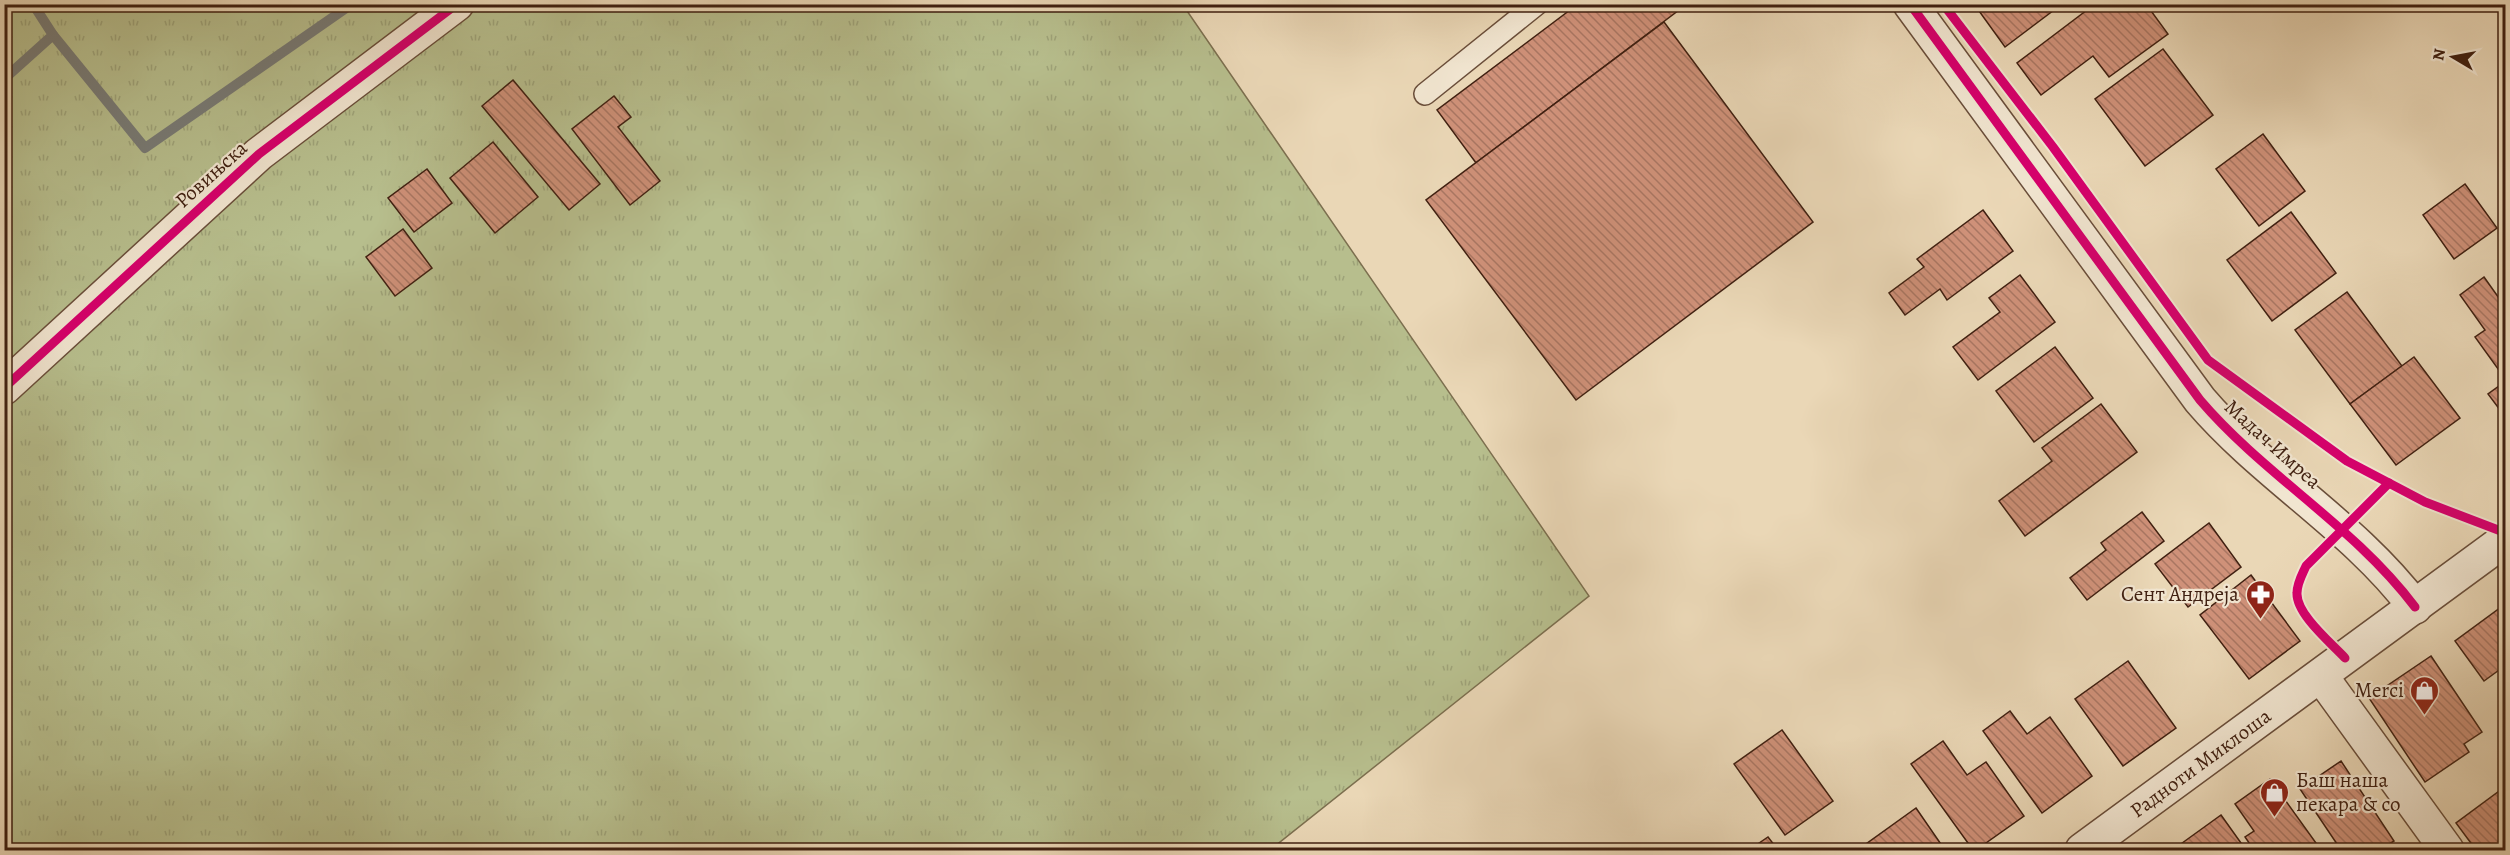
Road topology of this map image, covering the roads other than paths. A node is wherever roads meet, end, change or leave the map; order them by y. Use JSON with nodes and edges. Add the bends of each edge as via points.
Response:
{"nodes":[{"id":1,"x":457,"y":4,"type":"edge"},
{"id":2,"x":1538,"y":4,"type":"edge"},
{"id":3,"x":1910,"y":4,"type":"edge"},
{"id":4,"x":1425,"y":94,"type":"dead end"},
{"id":5,"x":4,"y":388,"type":"edge"},
{"id":6,"x":2505,"y":539,"type":"edge"},
{"id":7,"x":2415,"y":607,"type":"junction"},
{"id":8,"x":2321,"y":676,"type":"junction"},
{"id":9,"x":2082,"y":850,"type":"edge"},
{"id":10,"x":2447,"y":850,"type":"edge"}],
"edges":[{"from":1,"to":5,"type":"street","name":"Ровињска","via":[[259,154]]},
{"from":2,"to":4,"type":"lane"},
{"from":3,"to":7,"type":"street","name":"Мадач Имреа","via":[[2200,400],[2247,449],[2369,553]]},
{"from":6,"to":7,"type":"street","name":"Радноти Миклоша"},
{"from":7,"to":8,"type":"street","name":"Радноти Миклоша"},
{"from":8,"to":9,"type":"street","name":"Радноти Миклоша"},
{"from":8,"to":10,"type":"street"}]}
